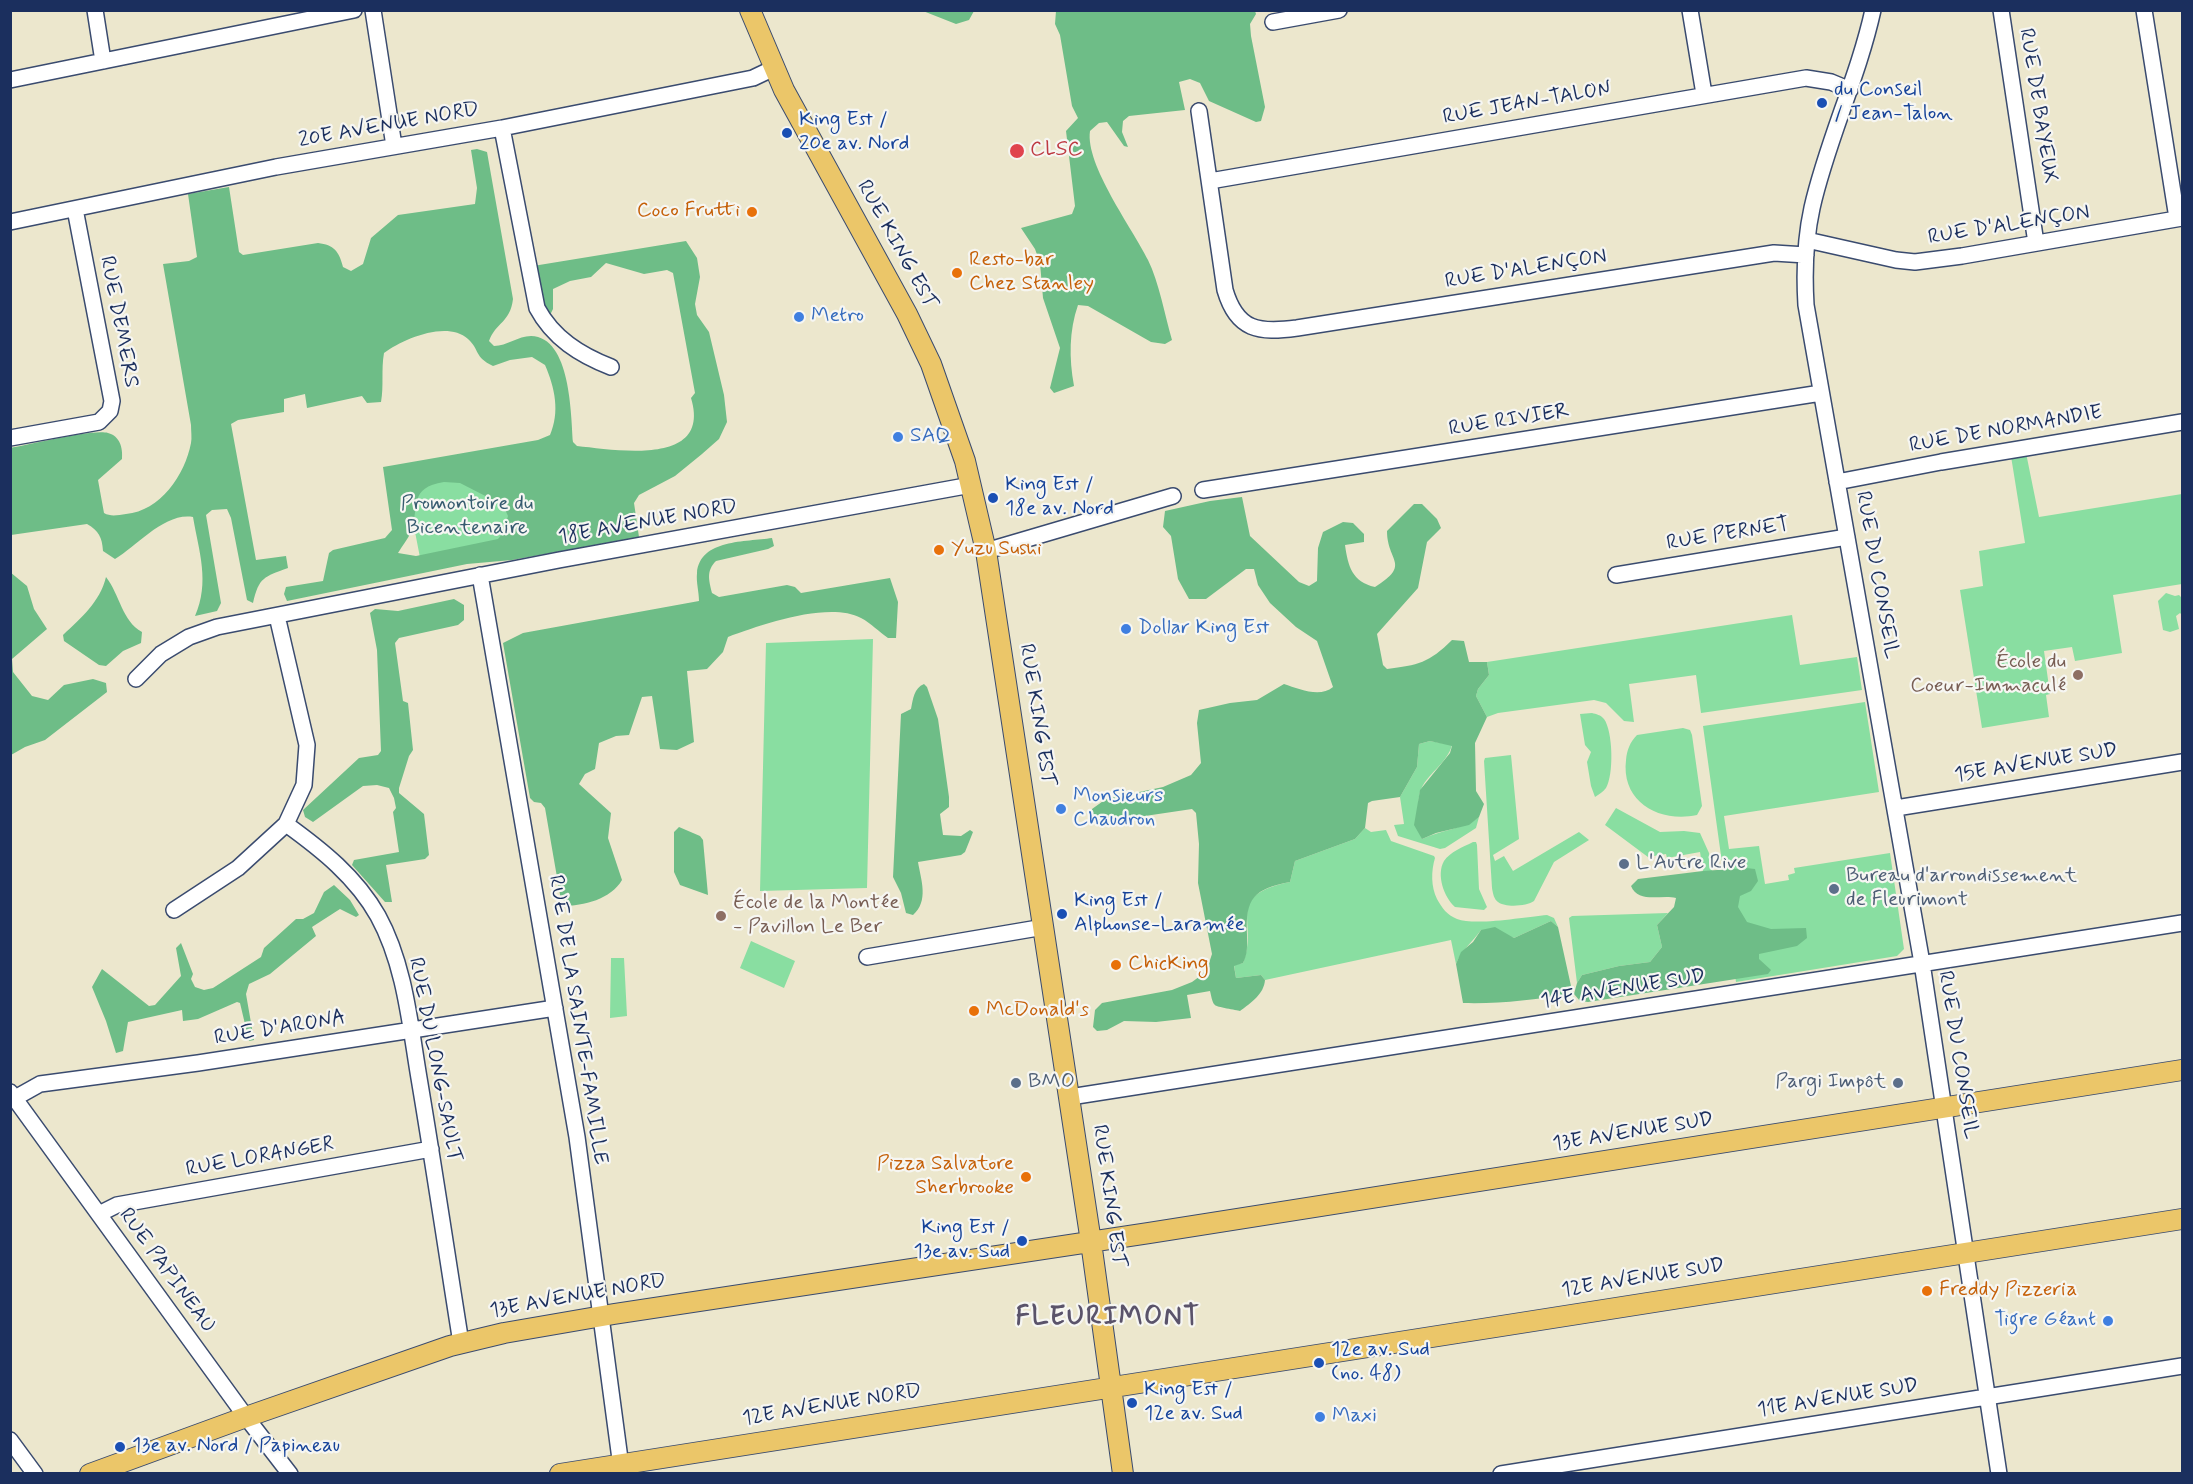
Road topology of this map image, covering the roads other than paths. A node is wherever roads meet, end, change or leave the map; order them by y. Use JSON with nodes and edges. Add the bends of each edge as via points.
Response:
{"nodes":[{"id":1,"x":95,"y":10,"type":"edge"},
{"id":2,"x":354,"y":10,"type":"edge"},
{"id":3,"x":373,"y":10,"type":"edge"},
{"id":4,"x":750,"y":10,"type":"edge"},
{"id":5,"x":1339,"y":10,"type":"edge"},
{"id":6,"x":1690,"y":10,"type":"edge"},
{"id":7,"x":1873,"y":10,"type":"edge"},
{"id":8,"x":2001,"y":10,"type":"edge"},
{"id":9,"x":2144,"y":10,"type":"edge"},
{"id":10,"x":1272,"y":22,"type":"dead end"},
{"id":11,"x":103,"y":61,"type":"junction"},
{"id":12,"x":774,"y":68,"type":"junction"},
{"id":13,"x":10,"y":80,"type":"edge"},
{"id":14,"x":1850,"y":90,"type":"junction"},
{"id":15,"x":1704,"y":94,"type":"junction"},
{"id":16,"x":1199,"y":111,"type":"dead end"},
{"id":17,"x":502,"y":128,"type":"junction"},
{"id":18,"x":394,"y":146,"type":"junction"},
{"id":19,"x":1209,"y":181,"type":"junction"},
{"id":20,"x":75,"y":209,"type":"junction"},
{"id":21,"x":2180,"y":218,"type":"edge"},
{"id":22,"x":10,"y":222,"type":"edge"},
{"id":23,"x":2036,"y":243,"type":"junction"},
{"id":24,"x":1806,"y":247,"type":"junction"},
{"id":25,"x":612,"y":367,"type":"dead end"},
{"id":26,"x":1821,"y":393,"type":"junction"},
{"id":27,"x":2182,"y":422,"type":"edge"},
{"id":28,"x":10,"y":438,"type":"edge"},
{"id":29,"x":1837,"y":482,"type":"junction"},
{"id":30,"x":971,"y":485,"type":"junction"},
{"id":31,"x":1203,"y":490,"type":"dead end"},
{"id":32,"x":1173,"y":496,"type":"dead end"},
{"id":33,"x":1847,"y":537,"type":"junction"},
{"id":34,"x":986,"y":551,"type":"junction"},
{"id":35,"x":480,"y":575,"type":"junction"},
{"id":36,"x":1616,"y":575,"type":"dead end"},
{"id":37,"x":277,"y":616,"type":"junction"},
{"id":38,"x":136,"y":679,"type":"dead end"},
{"id":39,"x":2182,"y":762,"type":"edge"},
{"id":40,"x":1896,"y":808,"type":"junction"},
{"id":41,"x":286,"y":824,"type":"junction"},
{"id":42,"x":174,"y":910,"type":"dead end"},
{"id":43,"x":2182,"y":923,"type":"edge"},
{"id":44,"x":1044,"y":927,"type":"junction"},
{"id":45,"x":867,"y":957,"type":"dead end"},
{"id":46,"x":1922,"y":963,"type":"junction"},
{"id":47,"x":555,"y":1008,"type":"junction"},
{"id":48,"x":411,"y":1030,"type":"junction"},
{"id":49,"x":2182,"y":1070,"type":"edge"},
{"id":50,"x":13,"y":1095,"type":"edge"},
{"id":51,"x":1070,"y":1096,"type":"junction"},
{"id":52,"x":1944,"y":1108,"type":"junction"},
{"id":53,"x":431,"y":1149,"type":"junction"},
{"id":54,"x":99,"y":1214,"type":"junction"},
{"id":55,"x":2182,"y":1219,"type":"edge"},
{"id":56,"x":1091,"y":1242,"type":"junction"},
{"id":57,"x":1966,"y":1253,"type":"junction"},
{"id":58,"x":601,"y":1316,"type":"junction"},
{"id":59,"x":461,"y":1343,"type":"junction"},
{"id":60,"x":2182,"y":1366,"type":"edge"},
{"id":61,"x":1111,"y":1386,"type":"junction"},
{"id":62,"x":1988,"y":1397,"type":"junction"},
{"id":63,"x":246,"y":1417,"type":"junction"},
{"id":64,"x":10,"y":1440,"type":"edge"},
{"id":65,"x":622,"y":1469,"type":"edge"},
{"id":66,"x":35,"y":1473,"type":"edge"},
{"id":67,"x":90,"y":1473,"type":"edge"},
{"id":68,"x":290,"y":1473,"type":"edge"},
{"id":69,"x":560,"y":1473,"type":"edge"},
{"id":70,"x":1123,"y":1473,"type":"edge"},
{"id":71,"x":1501,"y":1473,"type":"edge"},
{"id":72,"x":1999,"y":1473,"type":"edge"}],
"edges":[{"from":1,"to":11,"type":"street"},
{"from":2,"to":11,"type":"street"},
{"from":3,"to":18,"type":"street"},
{"from":4,"to":12,"type":"main road","name":"RUE KING EST"},
{"from":5,"to":10,"type":"street"},
{"from":6,"to":15,"type":"street"},
{"from":7,"to":14,"type":"street","name":"RUE DU CONSEIL"},
{"from":8,"to":23,"type":"street","name":"RUE DE BAYEUX"},
{"from":9,"to":21,"type":"street"},
{"from":11,"to":13,"type":"street"},
{"from":12,"to":17,"type":"street","name":"20E AVENUE NORD","via":[[753,78]]},
{"from":12,"to":30,"type":"main road","name":"RUE KING EST","via":[[928,357]]},
{"from":14,"to":15,"type":"street","name":"RUE JEAN-TALON","via":[[1806,78]]},
{"from":14,"to":24,"type":"street","name":"RUE DU CONSEIL","via":[[1816,189]]},
{"from":15,"to":19,"type":"street","name":"RUE JEAN-TALON"},
{"from":16,"to":19,"type":"street"},
{"from":17,"to":18,"type":"street","name":"20E AVENUE NORD"},
{"from":17,"to":25,"type":"street","via":[[537,308],[564,342]]},
{"from":18,"to":20,"type":"street","name":"20E AVENUE NORD","via":[[276,166]]},
{"from":19,"to":24,"type":"street","name":"RUE D'ALENÇON","via":[[1230,305],[1237,317],[1254,329],[1297,328]]},
{"from":20,"to":22,"type":"street","name":"20E AVENUE NORD"},
{"from":20,"to":28,"type":"street","name":"RUE DEMERS","via":[[112,401],[110,411],[99,422]]},
{"from":21,"to":23,"type":"street","name":"RUE D'ALENÇON"},
{"from":23,"to":24,"type":"street","name":"RUE D'ALENÇON","via":[[1915,262]]},
{"from":24,"to":26,"type":"street","name":"RUE DU CONSEIL","via":[[1806,304]]},
{"from":26,"to":29,"type":"street","name":"RUE DU CONSEIL"},
{"from":26,"to":31,"type":"street","name":"RUE RIVIER"},
{"from":27,"to":29,"type":"street","name":"RUE DE NORMANDIE"},
{"from":29,"to":33,"type":"street","name":"RUE DU CONSEIL"},
{"from":30,"to":34,"type":"main road","name":"RUE KING EST"},
{"from":30,"to":35,"type":"street","name":"18E AVENUE NORD"},
{"from":32,"to":34,"type":"street"},
{"from":33,"to":36,"type":"street","name":"RUE PERNET"},
{"from":33,"to":40,"type":"street","name":"RUE DU CONSEIL"},
{"from":34,"to":44,"type":"main road","name":"RUE KING EST"},
{"from":35,"to":37,"type":"street","name":"18E AVENUE NORD"},
{"from":35,"to":47,"type":"street","name":"RUE DE LA SAINTE-FAMILLE"},
{"from":37,"to":38,"type":"street","name":"18E AVENUE NORD","via":[[217,627],[189,637],[161,654]]},
{"from":37,"to":41,"type":"street","via":[[307,745],[304,784]]},
{"from":39,"to":40,"type":"street","name":"15E AVENUE SUD"},
{"from":40,"to":46,"type":"street","name":"RUE DU CONSEIL"},
{"from":41,"to":42,"type":"street","via":[[238,868]]},
{"from":41,"to":48,"type":"street","name":"RUE DU LONG-SAULT","via":[[354,880],[378,917],[399,969]]},
{"from":43,"to":46,"type":"street","name":"14E AVENUE SUD"},
{"from":44,"to":45,"type":"street"},
{"from":44,"to":51,"type":"main road","name":"RUE KING EST"},
{"from":46,"to":51,"type":"street","name":"14E AVENUE SUD"},
{"from":46,"to":52,"type":"street","name":"RUE DU CONSEIL"},
{"from":47,"to":48,"type":"street","name":"RUE D'ARONA"},
{"from":47,"to":58,"type":"street","name":"RUE DE LA SAINTE-FAMILLE"},
{"from":48,"to":50,"type":"street","name":"RUE D'ARONA","via":[[40,1084]]},
{"from":48,"to":53,"type":"street","name":"RUE DU LONG-SAULT"},
{"from":49,"to":52,"type":"main road","name":"13E AVENUE SUD"},
{"from":50,"to":54,"type":"street","name":"RUE PAPINEAU"},
{"from":51,"to":56,"type":"main road","name":"RUE KING EST"},
{"from":52,"to":56,"type":"main road","name":"13E AVENUE SUD"},
{"from":52,"to":57,"type":"street","name":"RUE DU CONSEIL"},
{"from":53,"to":54,"type":"street","name":"RUE LORANGER","via":[[117,1205]]},
{"from":53,"to":59,"type":"street","name":"RUE DU LONG-SAULT"},
{"from":54,"to":63,"type":"street","name":"RUE PAPINEAU"},
{"from":55,"to":57,"type":"main road","name":"12E AVENUE SUD"},
{"from":56,"to":58,"type":"main road","name":"13E AVENUE NORD"},
{"from":56,"to":61,"type":"main road","name":"RUE KING EST"},
{"from":57,"to":61,"type":"main road","name":"12E AVENUE SUD"},
{"from":57,"to":62,"type":"street","name":"RUE DU CONSEIL"},
{"from":58,"to":59,"type":"main road","name":"13E AVENUE NORD"},
{"from":58,"to":65,"type":"street","name":"RUE DE LA SAINTE-FAMILLE"},
{"from":59,"to":63,"type":"main road","name":"13E AVENUE NORD"},
{"from":60,"to":62,"type":"street","name":"11E AVENUE SUD"},
{"from":61,"to":65,"type":"main road","name":"12E AVENUE NORD"},
{"from":61,"to":70,"type":"main road","name":"RUE KING EST"},
{"from":62,"to":71,"type":"street","name":"11E AVENUE SUD"},
{"from":62,"to":72,"type":"street","name":"RUE DU CONSEIL"},
{"from":63,"to":67,"type":"main road","name":"13E AVENUE NORD"},
{"from":63,"to":68,"type":"street","name":"RUE PAPINEAU"},
{"from":64,"to":66,"type":"street"},
{"from":65,"to":69,"type":"main road","name":"12E AVENUE NORD"}]}
